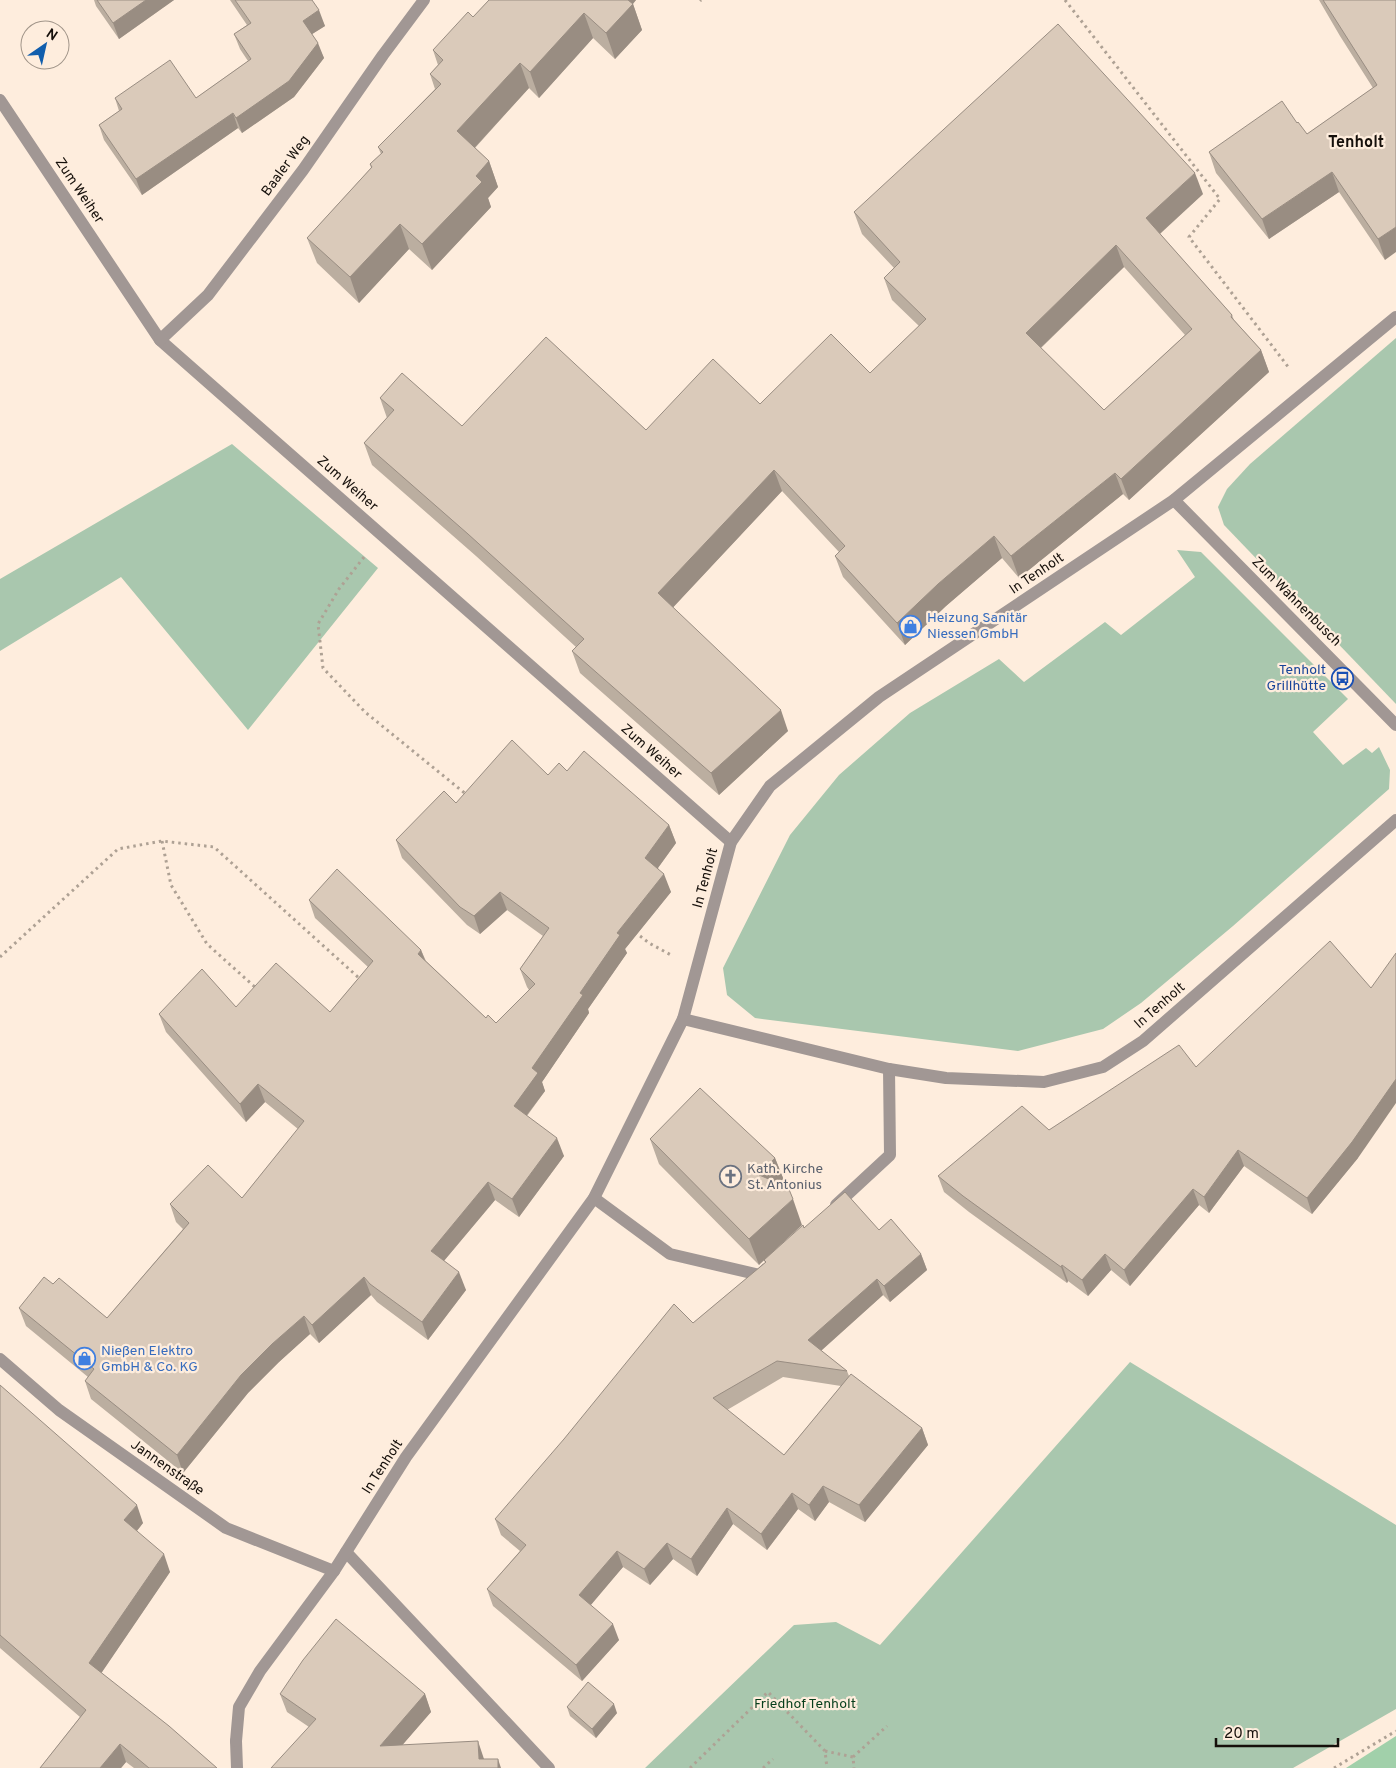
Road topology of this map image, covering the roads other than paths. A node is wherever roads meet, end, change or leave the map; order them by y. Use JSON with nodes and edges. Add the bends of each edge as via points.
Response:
{"nodes":[{"id":1,"x":424,"y":0,"type":"edge"},
{"id":2,"x":0,"y":100,"type":"edge"},
{"id":3,"x":1396,"y":317,"type":"edge"},
{"id":4,"x":160,"y":340,"type":"junction"},
{"id":5,"x":1174,"y":500,"type":"junction"},
{"id":6,"x":1396,"y":725,"type":"edge"},
{"id":7,"x":1396,"y":820,"type":"edge"},
{"id":8,"x":731,"y":842,"type":"junction"},
{"id":9,"x":684,"y":1019,"type":"junction"},
{"id":10,"x":889,"y":1069,"type":"junction"},
{"id":11,"x":594,"y":1198,"type":"junction"},
{"id":12,"x":825,"y":1215,"type":"edge"},
{"id":13,"x":774,"y":1262,"type":"edge"},
{"id":14,"x":0,"y":1359,"type":"edge"},
{"id":15,"x":346,"y":1552,"type":"junction"},
{"id":16,"x":334,"y":1571,"type":"junction"},
{"id":17,"x":237,"y":1768,"type":"edge"},
{"id":18,"x":548,"y":1768,"type":"edge"}],
"edges":[{"from":1,"to":4,"type":"street","name":"Baaler Weg","via":[[303,170],[208,295]]},
{"from":2,"to":4,"type":"street","name":"Zum Weiher"},
{"from":3,"to":5,"type":"street","name":"In Tenholt"},
{"from":4,"to":8,"type":"street","name":"Zum Weiher"},
{"from":5,"to":6,"type":"street","name":"Zum Wahnenbusch"},
{"from":5,"to":8,"type":"street","name":"In Tenholt","via":[[879,698],[770,786]]},
{"from":7,"to":10,"type":"street","name":"In Tenholt","via":[[1143,1041],[1103,1067],[1044,1082],[946,1078]]},
{"from":8,"to":9,"type":"street","name":"In Tenholt"},
{"from":9,"to":10,"type":"street","name":"In Tenholt"},
{"from":9,"to":11,"type":"street","name":"In Tenholt"},
{"from":10,"to":12,"type":"street","via":[[890,1155]]},
{"from":11,"to":13,"type":"street","via":[[670,1254],[760,1275]]},
{"from":11,"to":15,"type":"street","name":"In Tenholt","via":[[406,1457]]},
{"from":14,"to":16,"type":"street","name":"Jannenstraße","via":[[59,1410],[226,1528]]},
{"from":15,"to":16,"type":"street","name":"In Tenholt"},
{"from":15,"to":18,"type":"street"},
{"from":16,"to":17,"type":"street","name":"In Tenholt","via":[[260,1672],[239,1707]]}]}
